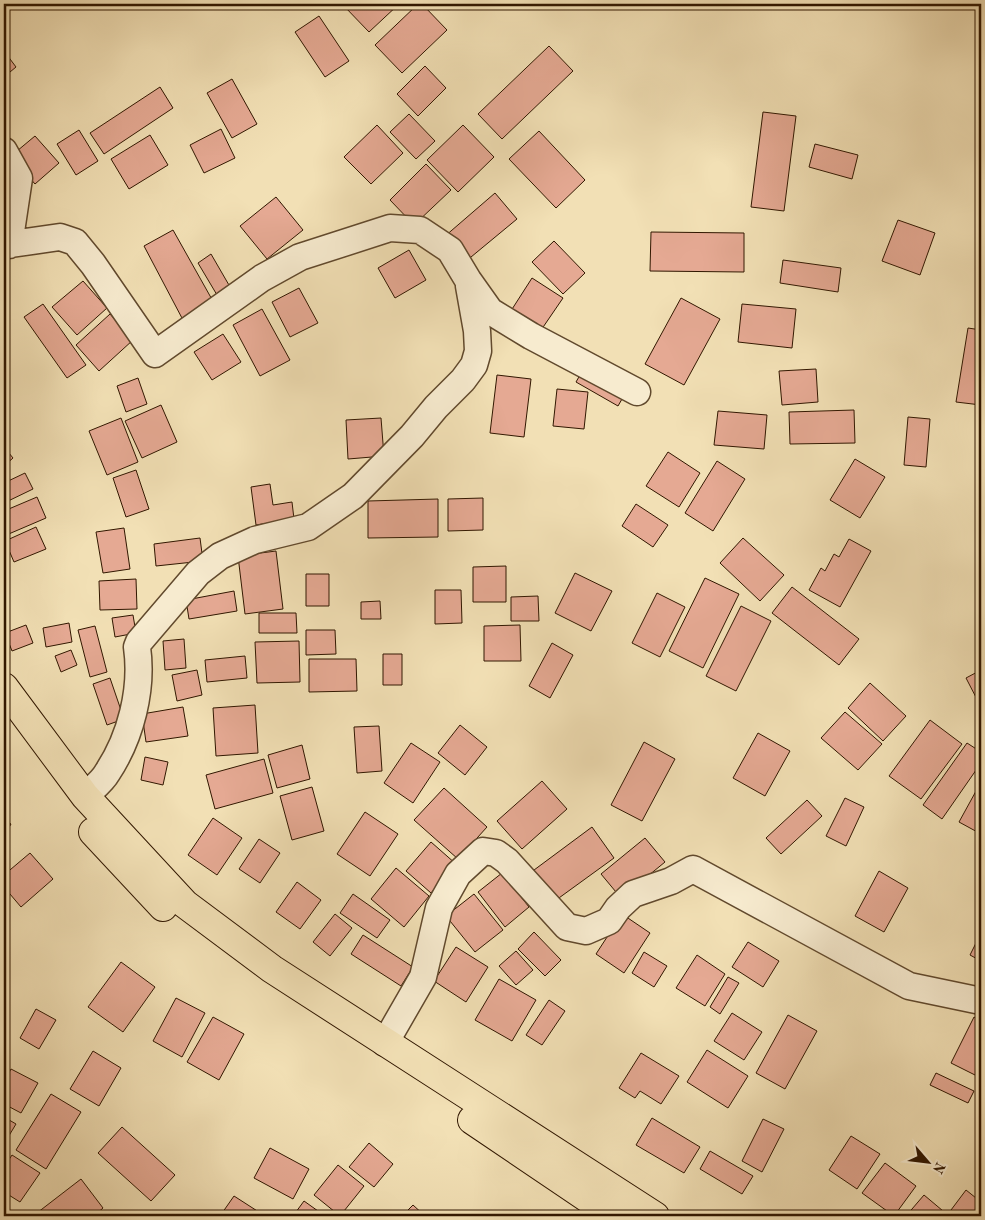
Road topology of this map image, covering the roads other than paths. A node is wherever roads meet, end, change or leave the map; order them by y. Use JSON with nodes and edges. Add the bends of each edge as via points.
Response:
{"nodes":[{"id":1,"x":4,"y":151,"type":"edge"},
{"id":2,"x":6,"y":245,"type":"edge"},
{"id":3,"x":468,"y":280,"type":"junction"},
{"id":4,"x":637,"y":392,"type":"dead end"},
{"id":5,"x":4,"y":687,"type":"edge"},
{"id":6,"x":4,"y":717,"type":"edge"},
{"id":7,"x":86,"y":796,"type":"junction"},
{"id":8,"x":981,"y":1001,"type":"edge"},
{"id":9,"x":385,"y":1043,"type":"junction"},
{"id":10,"x":614,"y":1216,"type":"edge"},
{"id":11,"x":655,"y":1216,"type":"edge"}],
"edges":[{"from":1,"to":2,"type":"street","via":[[19,178]]},
{"from":2,"to":3,"type":"street","via":[[60,237],[75,242],[155,354],[288,263],[390,228],[420,230],[450,250]]},
{"from":3,"to":4,"type":"street","via":[[490,311]]},
{"from":3,"to":7,"type":"street","via":[[478,350],[469,373],[353,496],[308,527],[255,540],[220,556],[198,573],[139,642],[139,689],[130,726],[107,774]]},
{"from":5,"to":7,"type":"main road"},
{"from":6,"to":10,"type":"main road","via":[[73,810],[174,918],[352,1043]]},
{"from":7,"to":9,"type":"main road","via":[[184,904],[272,969]]},
{"from":8,"to":9,"type":"street","via":[[909,986],[693,869],[671,881],[633,894],[609,921],[586,931],[567,927],[507,860],[496,853],[483,851],[458,874],[439,908],[423,977]]},
{"from":9,"to":11,"type":"main road"}]}
